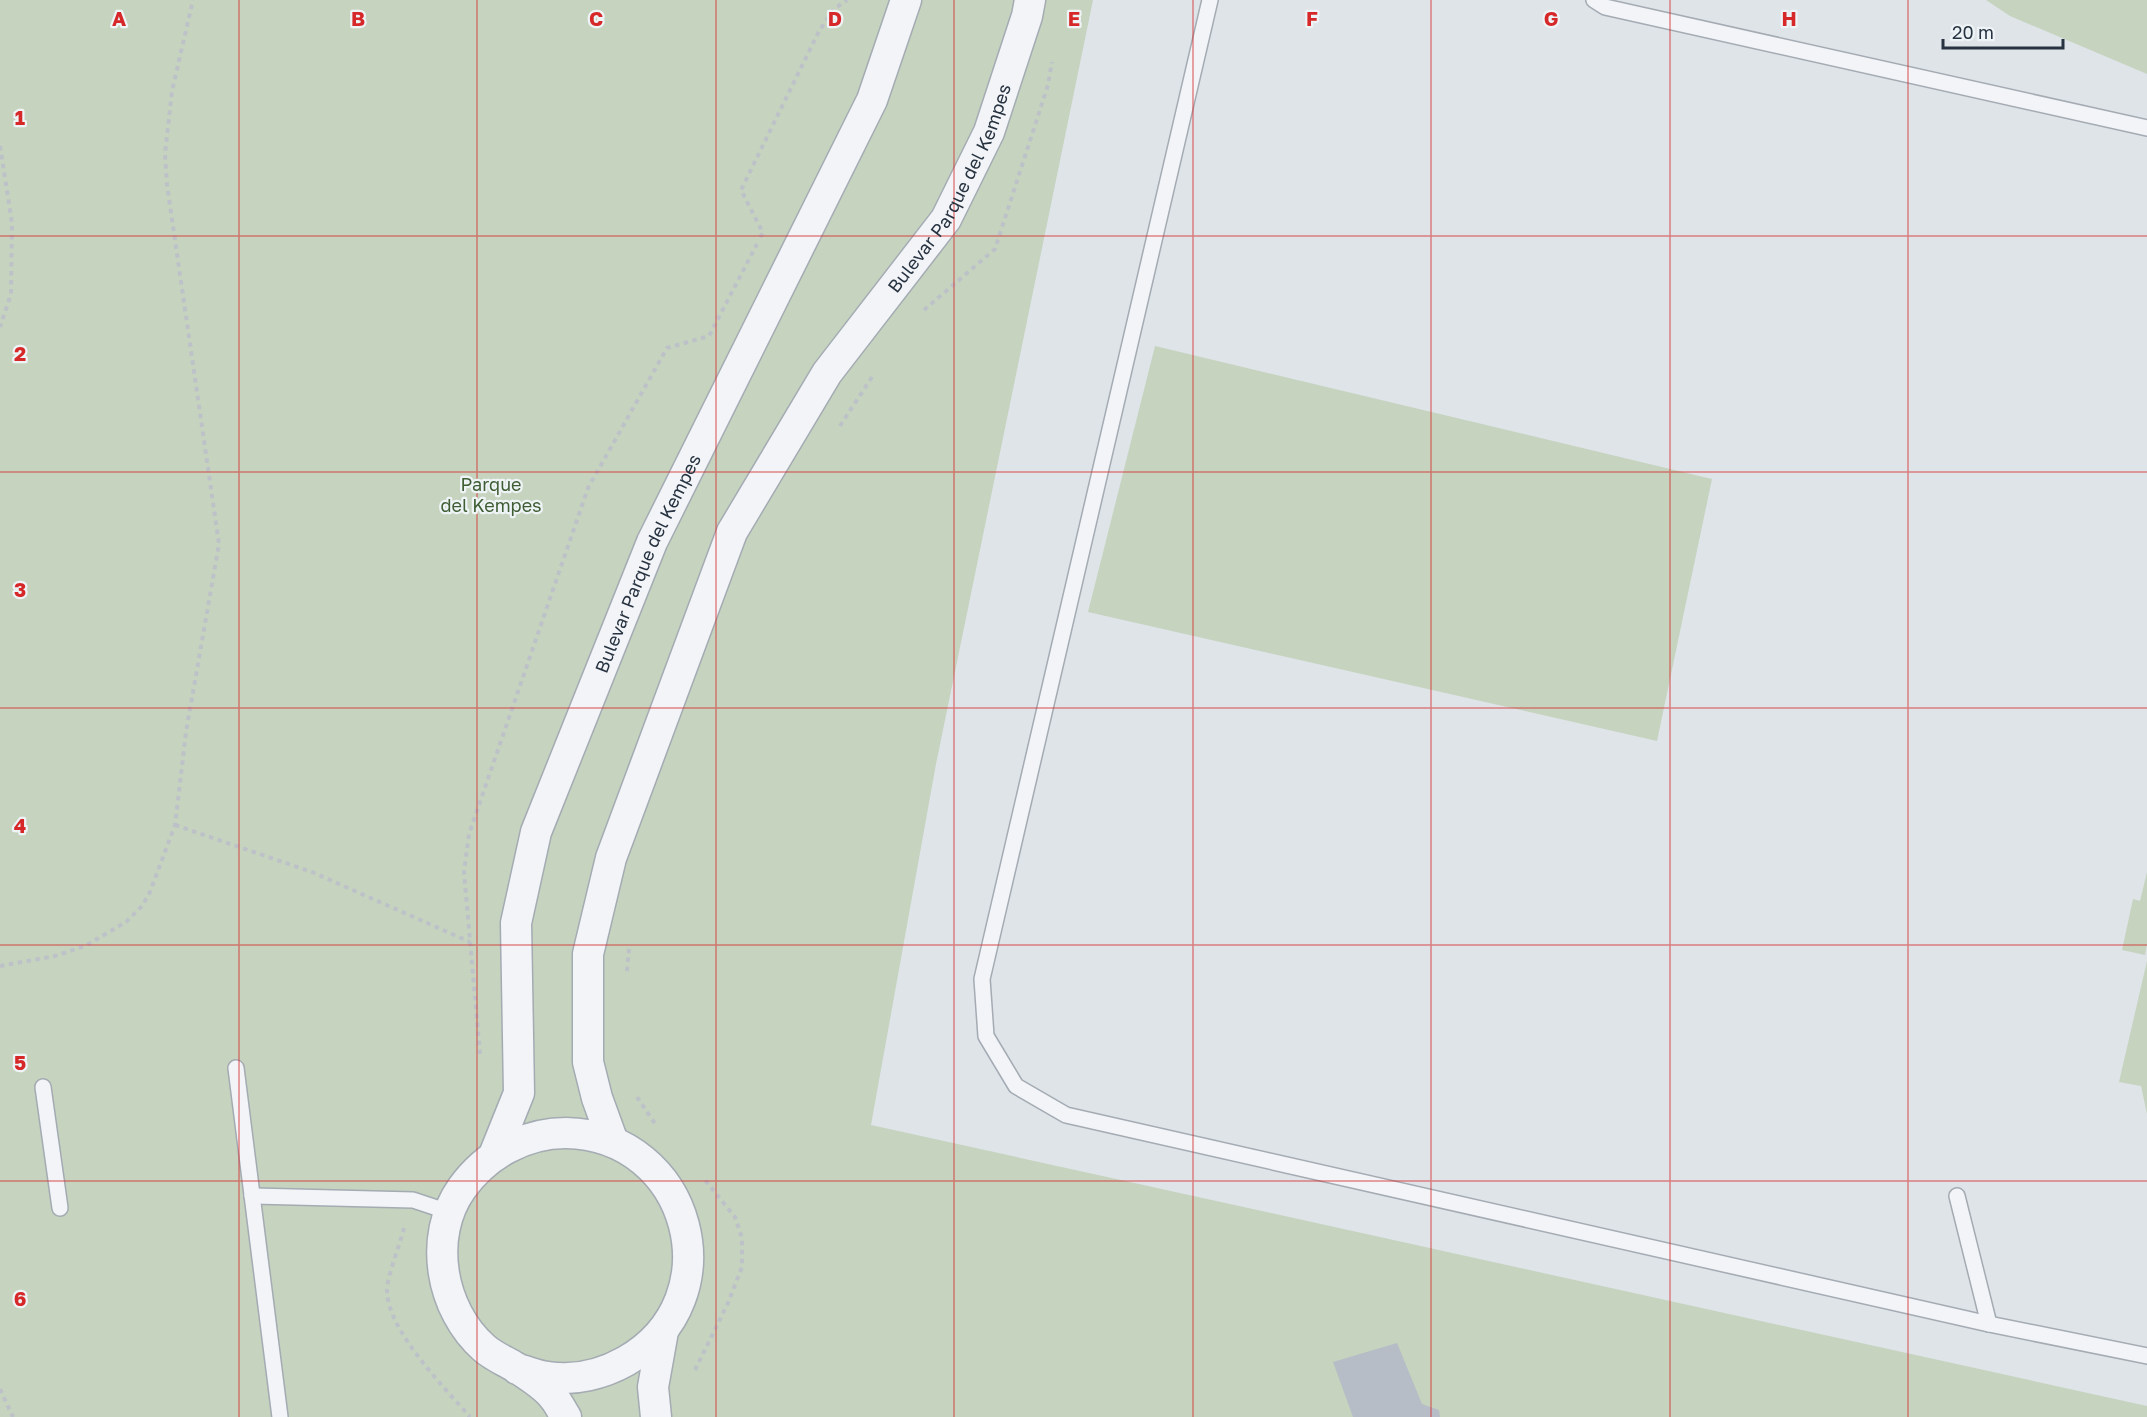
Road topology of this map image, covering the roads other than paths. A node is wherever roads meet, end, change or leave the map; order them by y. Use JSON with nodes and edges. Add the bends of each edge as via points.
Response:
{"nodes":[{"id":1,"x":906,"y":0,"type":"edge"},
{"id":2,"x":1029,"y":0,"type":"edge"},
{"id":3,"x":1210,"y":0,"type":"edge"},
{"id":4,"x":1594,"y":0,"type":"edge"},
{"id":5,"x":2147,"y":128,"type":"edge"},
{"id":6,"x":236,"y":1068,"type":"dead end"},
{"id":7,"x":43,"y":1087,"type":"dead end"},
{"id":8,"x":613,"y":1142,"type":"junction"},
{"id":9,"x":494,"y":1155,"type":"junction"},
{"id":10,"x":252,"y":1196,"type":"junction"},
{"id":11,"x":1957,"y":1196,"type":"dead end"},
{"id":12,"x":60,"y":1208,"type":"dead end"},
{"id":13,"x":449,"y":1212,"type":"junction"},
{"id":14,"x":1989,"y":1324,"type":"junction"},
{"id":15,"x":663,"y":1331,"type":"junction"},
{"id":16,"x":2147,"y":1356,"type":"edge"},
{"id":17,"x":517,"y":1369,"type":"junction"},
{"id":18,"x":280,"y":1417,"type":"edge"},
{"id":19,"x":566,"y":1417,"type":"edge"},
{"id":20,"x":656,"y":1417,"type":"edge"}],
"edges":[{"from":1,"to":9,"type":"street","name":"Bulevar Parque del Kempes","via":[[872,100],[652,542],[536,832],[516,923],[519,1093]]},
{"from":2,"to":8,"type":"street","name":"Bulevar Parque del Kempes","via":[[1028,16],[989,132],[946,219],[827,372],[732,532],[610,858],[588,954],[588,1062]]},
{"from":3,"to":14,"type":"lane","via":[[982,979],[986,1036],[1016,1086],[1066,1115]]},
{"from":4,"to":5,"type":"lane","via":[[1605,7]]},
{"from":6,"to":10,"type":"lane"},
{"from":7,"to":12,"type":"lane"},
{"from":8,"to":9,"type":"street","name":"Bulevar Parque del Kempes","via":[[583,1134],[552,1133],[521,1141]]},
{"from":8,"to":15,"type":"street","name":"Bulevar Parque del Kempes","via":[[641,1158],[664,1181],[679,1209],[688,1240],[687,1272],[679,1303]]},
{"from":9,"to":13,"type":"street","name":"Bulevar Parque del Kempes","via":[[475,1171]]},
{"from":10,"to":13,"type":"lane","via":[[413,1200]]},
{"from":10,"to":18,"type":"lane"},
{"from":11,"to":14,"type":"lane"},
{"from":13,"to":17,"type":"street","name":"Bulevar Parque del Kempes","via":[[442,1249],[446,1287],[460,1321],[485,1349]]},
{"from":14,"to":16,"type":"lane"},
{"from":15,"to":17,"type":"street","name":"Bulevar Parque del Kempes","via":[[640,1353],[612,1369],[591,1375],[548,1377]]},
{"from":15,"to":20,"type":"street","name":"Bulevar Parque del Kempes","via":[[654,1387]]},
{"from":17,"to":19,"type":"street","name":"Bulevar Parque del Kempes","via":[[553,1396]]}]}
